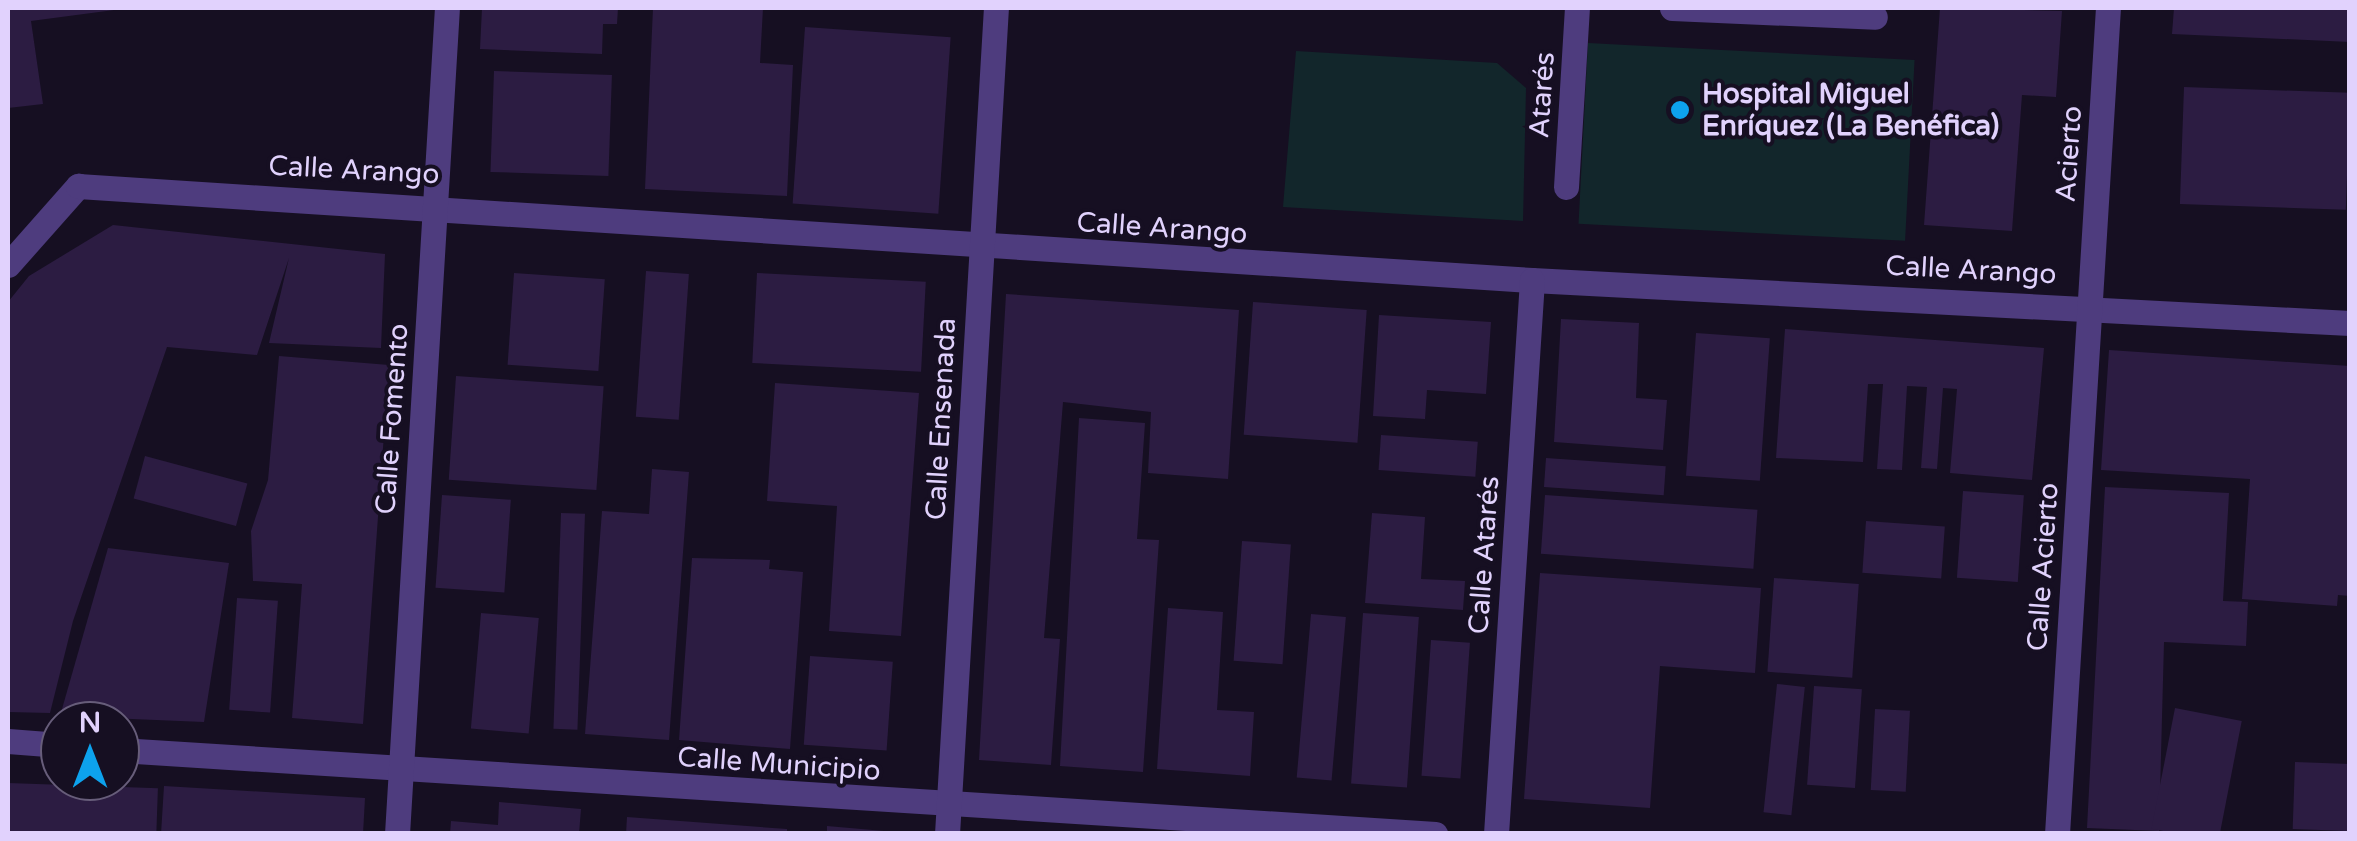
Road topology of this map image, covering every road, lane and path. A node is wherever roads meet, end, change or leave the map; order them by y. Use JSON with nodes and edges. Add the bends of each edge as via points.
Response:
{"nodes":[{"id":1,"x":448,"y":8,"type":"edge"},
{"id":2,"x":996,"y":8,"type":"edge"},
{"id":3,"x":1577,"y":8,"type":"edge"},
{"id":4,"x":1672,"y":8,"type":"edge"},
{"id":5,"x":2108,"y":8,"type":"edge"},
{"id":6,"x":1874,"y":16,"type":"dead end"},
{"id":7,"x":1566,"y":187,"type":"dead end"},
{"id":8,"x":435,"y":204,"type":"junction"},
{"id":9,"x":980,"y":246,"type":"junction"},
{"id":10,"x":8,"y":265,"type":"edge"},
{"id":11,"x":1532,"y":280,"type":"junction"},
{"id":12,"x":2090,"y":305,"type":"junction"},
{"id":13,"x":2350,"y":323,"type":"edge"},
{"id":14,"x":8,"y":742,"type":"edge"},
{"id":15,"x":40,"y":744,"type":"edge"},
{"id":16,"x":140,"y":752,"type":"edge"},
{"id":17,"x":400,"y":771,"type":"junction"},
{"id":18,"x":950,"y":805,"type":"junction"},
{"id":19,"x":396,"y":834,"type":"edge"},
{"id":20,"x":947,"y":834,"type":"edge"},
{"id":21,"x":1435,"y":834,"type":"edge"},
{"id":22,"x":1496,"y":834,"type":"edge"},
{"id":23,"x":2057,"y":834,"type":"edge"}],
"edges":[{"from":1,"to":8,"type":"street","name":"Calle Fomento"},
{"from":2,"to":9,"type":"street","name":"Calle Ensenada"},
{"from":3,"to":7,"type":"street","name":"Atarés"},
{"from":4,"to":6,"type":"street"},
{"from":5,"to":12,"type":"street","name":"Acierto"},
{"from":8,"to":9,"type":"street","name":"Calle Arango"},
{"from":8,"to":10,"type":"street","name":"Calle Arango","via":[[78,186]]},
{"from":8,"to":17,"type":"street","name":"Calle Fomento"},
{"from":9,"to":11,"type":"street","name":"Calle Arango"},
{"from":9,"to":18,"type":"street","name":"Calle Ensenada"},
{"from":11,"to":12,"type":"street","name":"Calle Arango"},
{"from":11,"to":22,"type":"street","name":"Calle Atarés"},
{"from":12,"to":13,"type":"street","name":"Calle Arango"},
{"from":12,"to":23,"type":"street","name":"Calle Acierto"},
{"from":14,"to":15,"type":"street"},
{"from":16,"to":17,"type":"street","name":"Calle Municipio"},
{"from":17,"to":18,"type":"street","name":"Calle Municipio"},
{"from":17,"to":19,"type":"street","name":"Calle Fomento"},
{"from":18,"to":20,"type":"street","name":"Calle Ensenada"},
{"from":18,"to":21,"type":"street","name":"Calle Municipio"}]}
